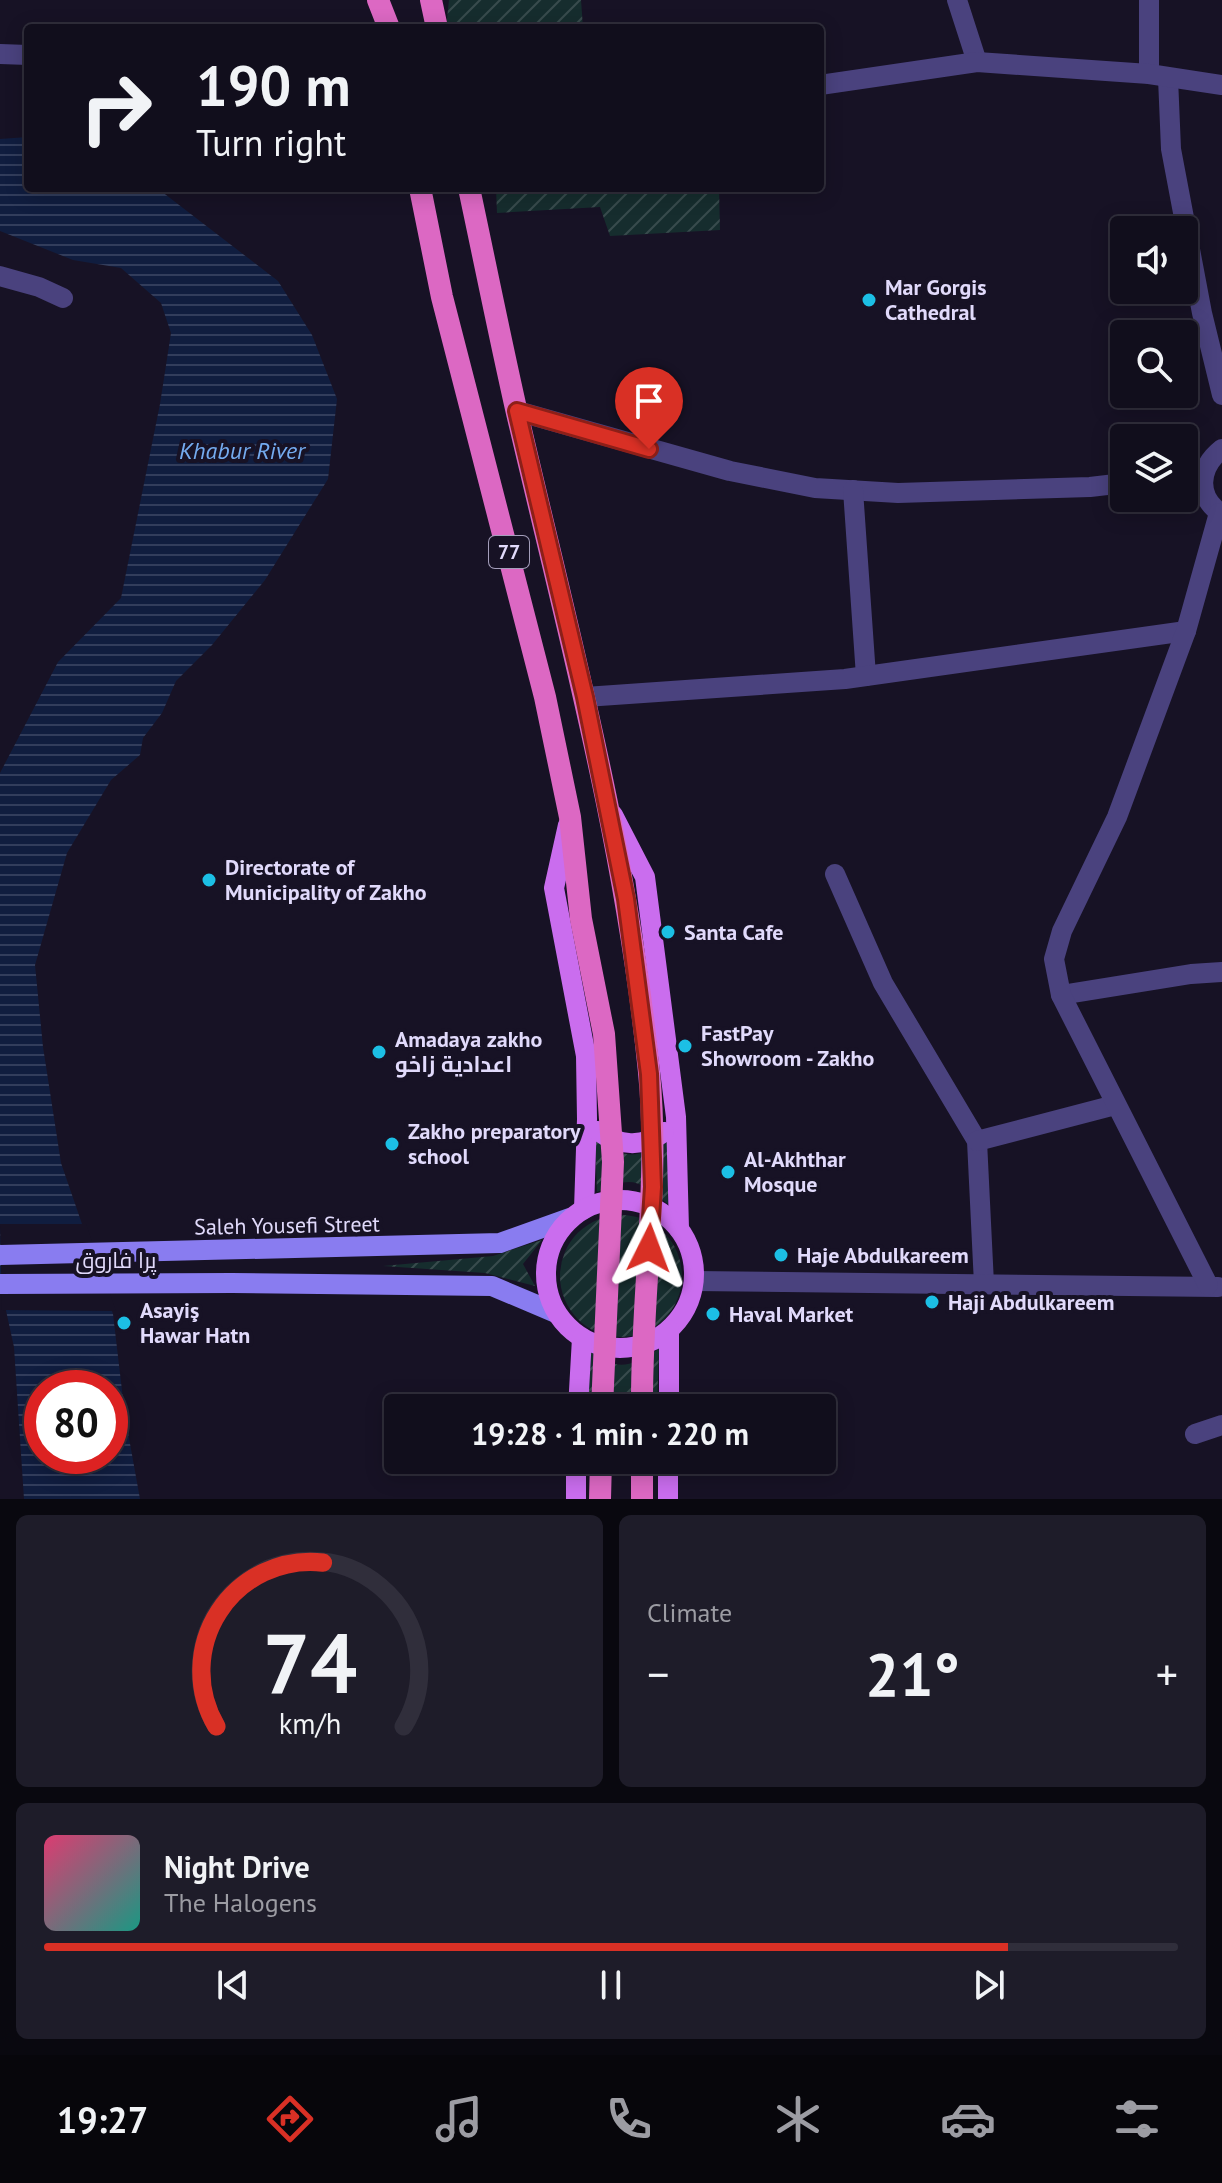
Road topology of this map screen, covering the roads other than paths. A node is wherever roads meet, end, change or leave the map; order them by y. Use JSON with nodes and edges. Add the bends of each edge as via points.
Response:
{"nodes":[{"id":1,"x":378,"y":0,"type":"edge"},
{"id":2,"x":386,"y":0,"type":"edge"},
{"id":3,"x":431,"y":0,"type":"edge"},
{"id":4,"x":440,"y":0,"type":"edge"},
{"id":5,"x":957,"y":0,"type":"edge"},
{"id":6,"x":1149,"y":0,"type":"edge"},
{"id":7,"x":388,"y":24,"type":"edge"},
{"id":8,"x":389,"y":24,"type":"edge"},
{"id":9,"x":437,"y":24,"type":"edge"},
{"id":10,"x":438,"y":24,"type":"edge"},
{"id":11,"x":0,"y":54,"type":"edge"},
{"id":12,"x":24,"y":55,"type":"edge"},
{"id":13,"x":977,"y":62,"type":"junction"},
{"id":14,"x":1159,"y":76,"type":"junction"},
{"id":15,"x":824,"y":84,"type":"edge"},
{"id":16,"x":1222,"y":85,"type":"edge"},
{"id":17,"x":421,"y":192,"type":"edge"},
{"id":18,"x":470,"y":192,"type":"edge"},
{"id":19,"x":0,"y":276,"type":"edge"},
{"id":20,"x":63,"y":298,"type":"dead end"},
{"id":21,"x":1222,"y":395,"type":"edge"},
{"id":22,"x":517,"y":411,"type":"junction"},
{"id":23,"x":1222,"y":449,"type":"edge"},
{"id":24,"x":1205,"y":467,"type":"junction"},
{"id":25,"x":1198,"y":469,"type":"edge"},
{"id":26,"x":1110,"y":485,"type":"edge"},
{"id":27,"x":853,"y":490,"type":"junction"},
{"id":28,"x":1220,"y":514,"type":"edge"},
{"id":29,"x":1186,"y":631,"type":"junction"},
{"id":30,"x":866,"y":676,"type":"junction"},
{"id":31,"x":585,"y":697,"type":"junction"},
{"id":32,"x":606,"y":803,"type":"junction"},
{"id":33,"x":570,"y":817,"type":"junction"},
{"id":34,"x":835,"y":874,"type":"dead end"},
{"id":35,"x":1222,"y":972,"type":"edge"},
{"id":36,"x":1061,"y":995,"type":"junction"},
{"id":37,"x":1115,"y":1105,"type":"junction"},
{"id":38,"x":676,"y":1117,"type":"junction"},
{"id":39,"x":587,"y":1119,"type":"junction"},
{"id":40,"x":977,"y":1141,"type":"junction"},
{"id":41,"x":577,"y":1213,"type":"junction"},
{"id":42,"x":679,"y":1229,"type":"junction"},
{"id":43,"x":0,"y":1255,"type":"edge"},
{"id":44,"x":694,"y":1281,"type":"junction"},
{"id":45,"x":0,"y":1284,"type":"edge"},
{"id":46,"x":984,"y":1284,"type":"junction"},
{"id":47,"x":1215,"y":1286,"type":"edge"},
{"id":48,"x":556,"y":1313,"type":"junction"},
{"id":49,"x":669,"y":1330,"type":"junction"},
{"id":50,"x":582,"y":1338,"type":"junction"},
{"id":51,"x":579,"y":1394,"type":"edge"},
{"id":52,"x":603,"y":1394,"type":"edge"},
{"id":53,"x":642,"y":1394,"type":"edge"},
{"id":54,"x":669,"y":1394,"type":"edge"},
{"id":55,"x":1222,"y":1425,"type":"edge"},
{"id":56,"x":1195,"y":1434,"type":"dead end"},
{"id":57,"x":576,"y":1474,"type":"edge"},
{"id":58,"x":601,"y":1474,"type":"edge"},
{"id":59,"x":642,"y":1474,"type":"edge"},
{"id":60,"x":668,"y":1474,"type":"edge"},
{"id":61,"x":576,"y":1499,"type":"edge"},
{"id":62,"x":600,"y":1499,"type":"edge"},
{"id":63,"x":642,"y":1499,"type":"edge"},
{"id":64,"x":668,"y":1499,"type":"edge"}],
"edges":[{"from":1,"to":7,"type":"highway"},
{"from":2,"to":8,"type":"highway"},
{"from":3,"to":9,"type":"highway"},
{"from":4,"to":10,"type":"highway"},
{"from":5,"to":13,"type":"street"},
{"from":6,"to":14,"type":"street"},
{"from":11,"to":12,"type":"street"},
{"from":13,"to":14,"type":"street"},
{"from":13,"to":15,"type":"street"},
{"from":14,"to":16,"type":"street"},
{"from":14,"to":21,"type":"street"},
{"from":17,"to":33,"type":"highway","number":"77"},
{"from":18,"to":22,"type":"highway","number":"77"},
{"from":19,"to":20,"type":"street"},
{"from":22,"to":27,"type":"street","via":[[730,471]]},
{"from":22,"to":31,"type":"highway","number":"77"},
{"from":23,"to":24,"type":"street"},
{"from":24,"to":25,"type":"street"},
{"from":24,"to":28,"type":"street","via":[[1204,493]]},
{"from":26,"to":27,"type":"street"},
{"from":27,"to":30,"type":"street"},
{"from":28,"to":29,"type":"street"},
{"from":29,"to":30,"type":"street"},
{"from":29,"to":36,"type":"street","via":[[1117,817],[1062,931],[1054,959]]},
{"from":30,"to":31,"type":"street"},
{"from":31,"to":32,"type":"highway","number":"77"},
{"from":32,"to":38,"type":"main road","via":[[645,877]]},
{"from":32,"to":53,"type":"highway","number":"77","via":[[626,899],[649,1074],[653,1187]]},
{"from":33,"to":39,"type":"main road","via":[[554,888],[586,1056]]},
{"from":33,"to":52,"type":"highway","number":"77","via":[[581,919],[604,1034],[613,1162]]},
{"from":34,"to":40,"type":"street","via":[[883,983]]},
{"from":35,"to":36,"type":"street"},
{"from":36,"to":37,"type":"street"},
{"from":37,"to":40,"type":"street"},
{"from":37,"to":47,"type":"street"},
{"from":38,"to":39,"type":"main road","via":[[658,1137],[632,1144],[606,1137]]},
{"from":38,"to":42,"type":"main road"},
{"from":39,"to":41,"type":"main road"},
{"from":40,"to":46,"type":"street"},
{"from":41,"to":42,"type":"main road","via":[[618,1199],[635,1201],[651,1206]]},
{"from":41,"to":43,"type":"main road","name":"Saleh Yousefi Street","via":[[500,1243]]},
{"from":41,"to":48,"type":"main road","via":[[558,1232],[546,1263],[545,1281]]},
{"from":42,"to":44,"type":"main road","via":[[691,1254]]},
{"from":44,"to":46,"type":"street"},
{"from":44,"to":49,"type":"main road","via":[[686,1308]]},
{"from":45,"to":48,"type":"main road","name":"پرا فاروق","via":[[492,1286]]},
{"from":46,"to":47,"type":"street"},
{"from":48,"to":50,"type":"main road"},
{"from":49,"to":50,"type":"main road","via":[[627,1348],[599,1346]]},
{"from":49,"to":54,"type":"main road"},
{"from":50,"to":51,"type":"main road"},
{"from":55,"to":56,"type":"street"},
{"from":57,"to":61,"type":"main road"},
{"from":58,"to":62,"type":"highway"},
{"from":59,"to":63,"type":"highway"},
{"from":60,"to":64,"type":"main road"}]}
